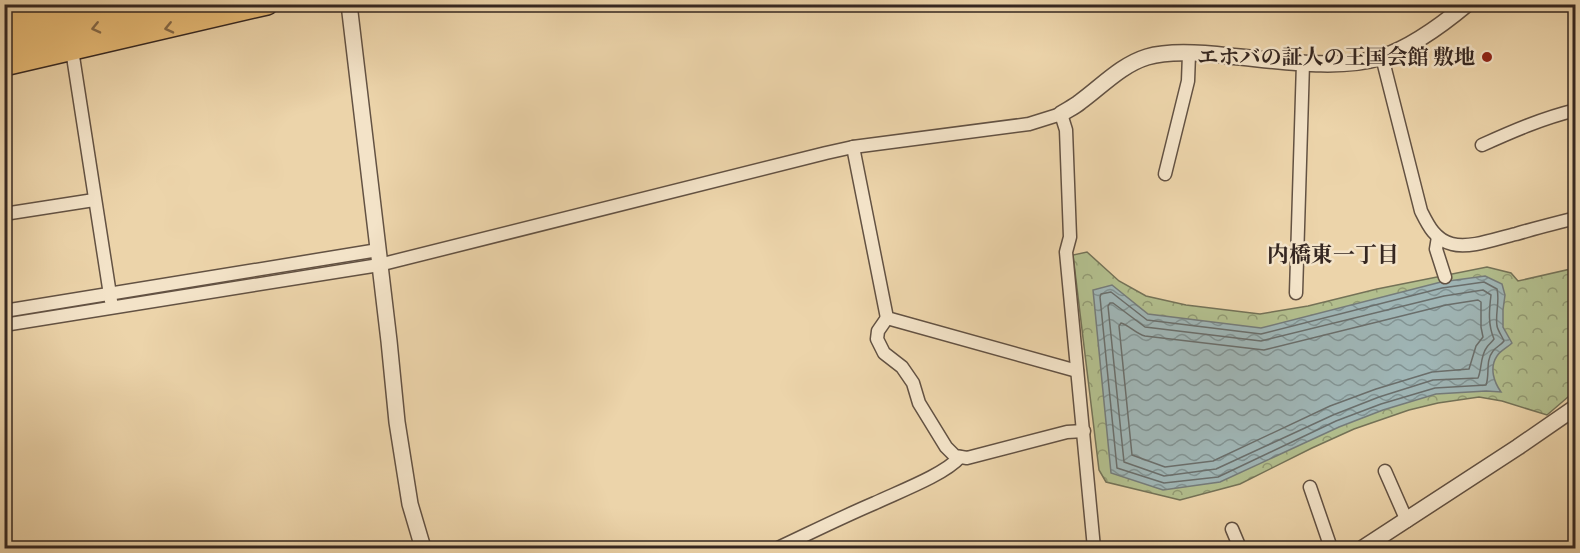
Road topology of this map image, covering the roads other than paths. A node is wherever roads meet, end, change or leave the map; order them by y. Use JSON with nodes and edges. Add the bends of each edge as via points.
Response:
{"nodes":[{"id":1,"x":26,"y":4,"type":"edge"},
{"id":2,"x":115,"y":4,"type":"edge"},
{"id":3,"x":193,"y":4,"type":"edge"},
{"id":4,"x":267,"y":4,"type":"edge"},
{"id":5,"x":349,"y":4,"type":"edge"},
{"id":6,"x":1467,"y":4,"type":"edge"},
{"id":7,"x":4,"y":9,"type":"edge"},
{"id":8,"x":4,"y":29,"type":"edge"},
{"id":9,"x":4,"y":48,"type":"edge"},
{"id":10,"x":72,"y":50,"type":"junction"},
{"id":11,"x":1189,"y":54,"type":"junction"},
{"id":12,"x":1382,"y":57,"type":"junction"},
{"id":13,"x":1303,"y":63,"type":"junction"},
{"id":14,"x":4,"y":65,"type":"edge"},
{"id":15,"x":1575,"y":110,"type":"edge"},
{"id":16,"x":1061,"y":114,"type":"junction"},
{"id":17,"x":1482,"y":145,"type":"dead end"},
{"id":18,"x":853,"y":147,"type":"junction"},
{"id":19,"x":1165,"y":174,"type":"dead end"},
{"id":20,"x":94,"y":200,"type":"junction"},
{"id":21,"x":4,"y":214,"type":"edge"},
{"id":22,"x":1575,"y":218,"type":"edge"},
{"id":23,"x":1438,"y":237,"type":"junction"},
{"id":24,"x":379,"y":257,"type":"junction"},
{"id":25,"x":1445,"y":277,"type":"dead end"},
{"id":26,"x":1296,"y":293,"type":"dead end"},
{"id":27,"x":110,"y":294,"type":"junction"},
{"id":28,"x":112,"y":308,"type":"junction"},
{"id":29,"x":4,"y":310,"type":"edge"},
{"id":30,"x":887,"y":318,"type":"junction"},
{"id":31,"x":4,"y":325,"type":"edge"},
{"id":32,"x":1077,"y":371,"type":"junction"},
{"id":33,"x":1575,"y":407,"type":"edge"},
{"id":34,"x":1084,"y":431,"type":"junction"},
{"id":35,"x":960,"y":457,"type":"junction"},
{"id":36,"x":1385,"y":471,"type":"dead end"},
{"id":37,"x":1310,"y":487,"type":"dead end"},
{"id":38,"x":1407,"y":521,"type":"junction"},
{"id":39,"x":1232,"y":529,"type":"dead end"},
{"id":40,"x":423,"y":549,"type":"edge"},
{"id":41,"x":778,"y":549,"type":"edge"},
{"id":42,"x":1094,"y":549,"type":"edge"},
{"id":43,"x":1240,"y":549,"type":"edge"},
{"id":44,"x":1331,"y":549,"type":"edge"},
{"id":45,"x":1363,"y":549,"type":"edge"}],
"edges":[{"from":1,"to":7,"type":"highway"},
{"from":2,"to":8,"type":"highway"},
{"from":3,"to":9,"type":"highway","one_way":true},
{"from":4,"to":10,"type":"highway","one_way":true},
{"from":5,"to":24,"type":"street"},
{"from":6,"to":12,"type":"street","via":[[1411,43]]},
{"from":10,"to":14,"type":"highway"},
{"from":10,"to":20,"type":"street"},
{"from":11,"to":13,"type":"street"},
{"from":11,"to":16,"type":"street","via":[[1148,56],[1126,66]]},
{"from":11,"to":19,"type":"street","via":[[1188,81]]},
{"from":12,"to":13,"type":"street","via":[[1330,64]]},
{"from":12,"to":23,"type":"street","via":[[1421,211]]},
{"from":13,"to":26,"type":"street"},
{"from":15,"to":17,"type":"street"},
{"from":16,"to":18,"type":"street","via":[[1029,124]]},
{"from":16,"to":32,"type":"street","via":[[1066,130],[1070,237],[1066,252]]},
{"from":18,"to":24,"type":"street"},
{"from":18,"to":30,"type":"street"},
{"from":20,"to":21,"type":"street"},
{"from":20,"to":27,"type":"street"},
{"from":22,"to":23,"type":"street","via":[[1465,246]]},
{"from":23,"to":25,"type":"street","via":[[1436,249]]},
{"from":24,"to":27,"type":"street"},
{"from":24,"to":28,"type":"street"},
{"from":24,"to":40,"type":"street","via":[[397,422],[410,504]]},
{"from":27,"to":28,"type":"street"},
{"from":27,"to":29,"type":"street"},
{"from":28,"to":31,"type":"street"},
{"from":30,"to":32,"type":"street"},
{"from":30,"to":35,"type":"street","via":[[877,339],[913,383],[919,403],[946,447]]},
{"from":32,"to":34,"type":"street"},
{"from":33,"to":38,"type":"street"},
{"from":34,"to":35,"type":"street"},
{"from":34,"to":42,"type":"street"},
{"from":35,"to":41,"type":"street","via":[[917,483]]},
{"from":36,"to":38,"type":"street"},
{"from":37,"to":44,"type":"street"},
{"from":38,"to":45,"type":"street"},
{"from":39,"to":43,"type":"street"}]}
